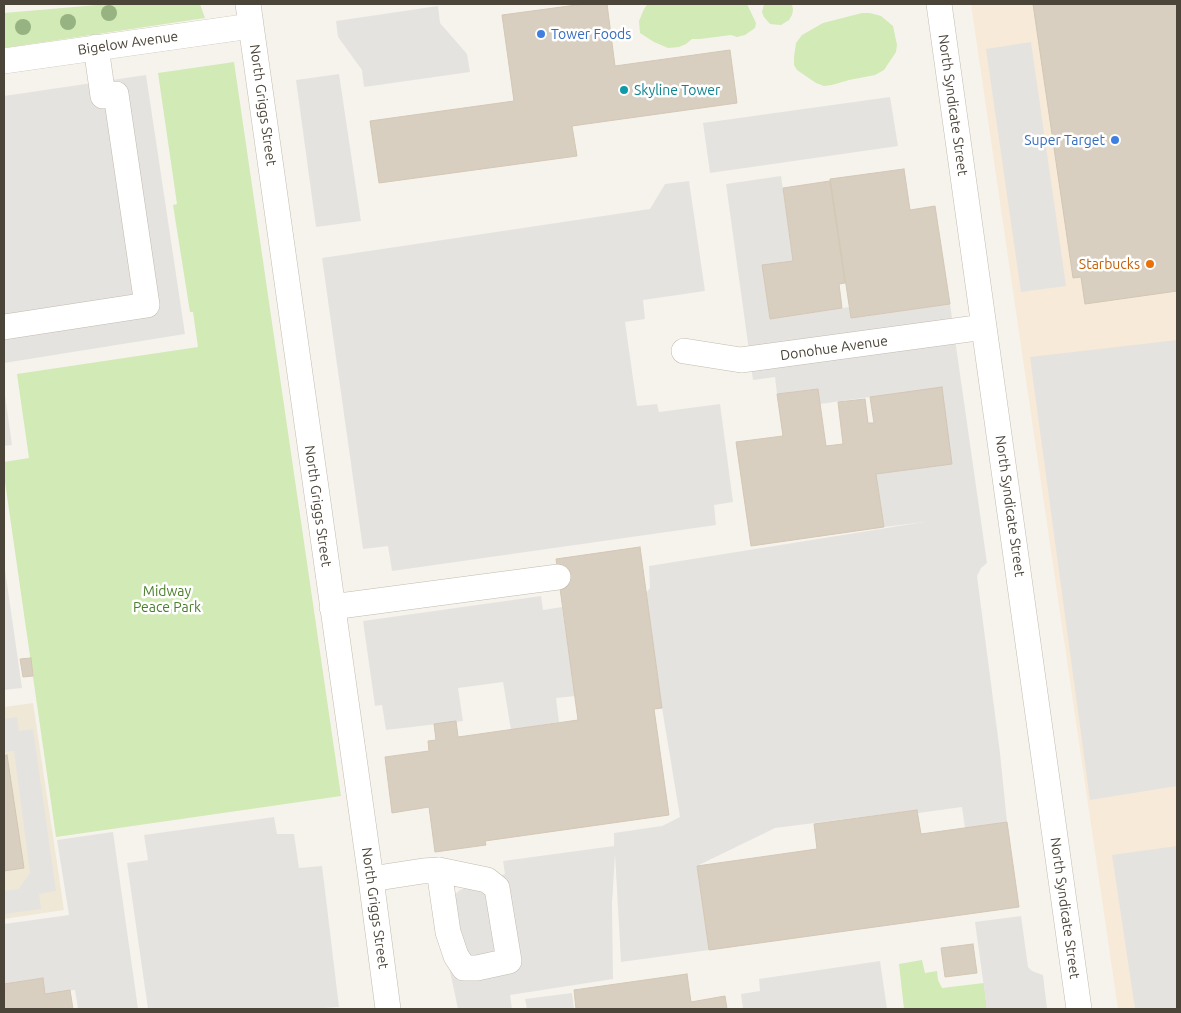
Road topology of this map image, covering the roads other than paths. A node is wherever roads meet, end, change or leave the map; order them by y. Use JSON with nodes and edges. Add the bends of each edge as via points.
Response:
{"nodes":[{"id":1,"x":939,"y":4,"type":"edge"},
{"id":2,"x":250,"y":15,"type":"edge"},
{"id":3,"x":96,"y":47,"type":"junction"},
{"id":4,"x":4,"y":61,"type":"edge"},
{"id":5,"x":4,"y":327,"type":"edge"},
{"id":6,"x":984,"y":327,"type":"junction"},
{"id":7,"x":684,"y":351,"type":"dead end"},
{"id":8,"x":558,"y":577,"type":"dead end"},
{"id":9,"x":332,"y":607,"type":"junction"},
{"id":10,"x":439,"y":870,"type":"dead end"},
{"id":11,"x":371,"y":879,"type":"junction"},
{"id":12,"x":388,"y":1009,"type":"edge"},
{"id":13,"x":1080,"y":1009,"type":"edge"}],
"edges":[{"from":1,"to":6,"type":"street","name":"North Syndicate Street"},
{"from":2,"to":3,"type":"street","name":"Bigelow Avenue"},
{"from":2,"to":9,"type":"street","name":"North Griggs Street"},
{"from":3,"to":4,"type":"street","name":"Bigelow Avenue"},
{"from":3,"to":5,"type":"street","via":[[109,95],[147,305]]},
{"from":6,"to":7,"type":"street","name":"Donohue Avenue","via":[[741,360]]},
{"from":6,"to":13,"type":"street","name":"North Syndicate Street"},
{"from":8,"to":9,"type":"street"},
{"from":9,"to":11,"type":"street","name":"North Griggs Street"},
{"from":10,"to":11,"type":"street"},
{"from":11,"to":12,"type":"street","name":"North Griggs Street"}]}
